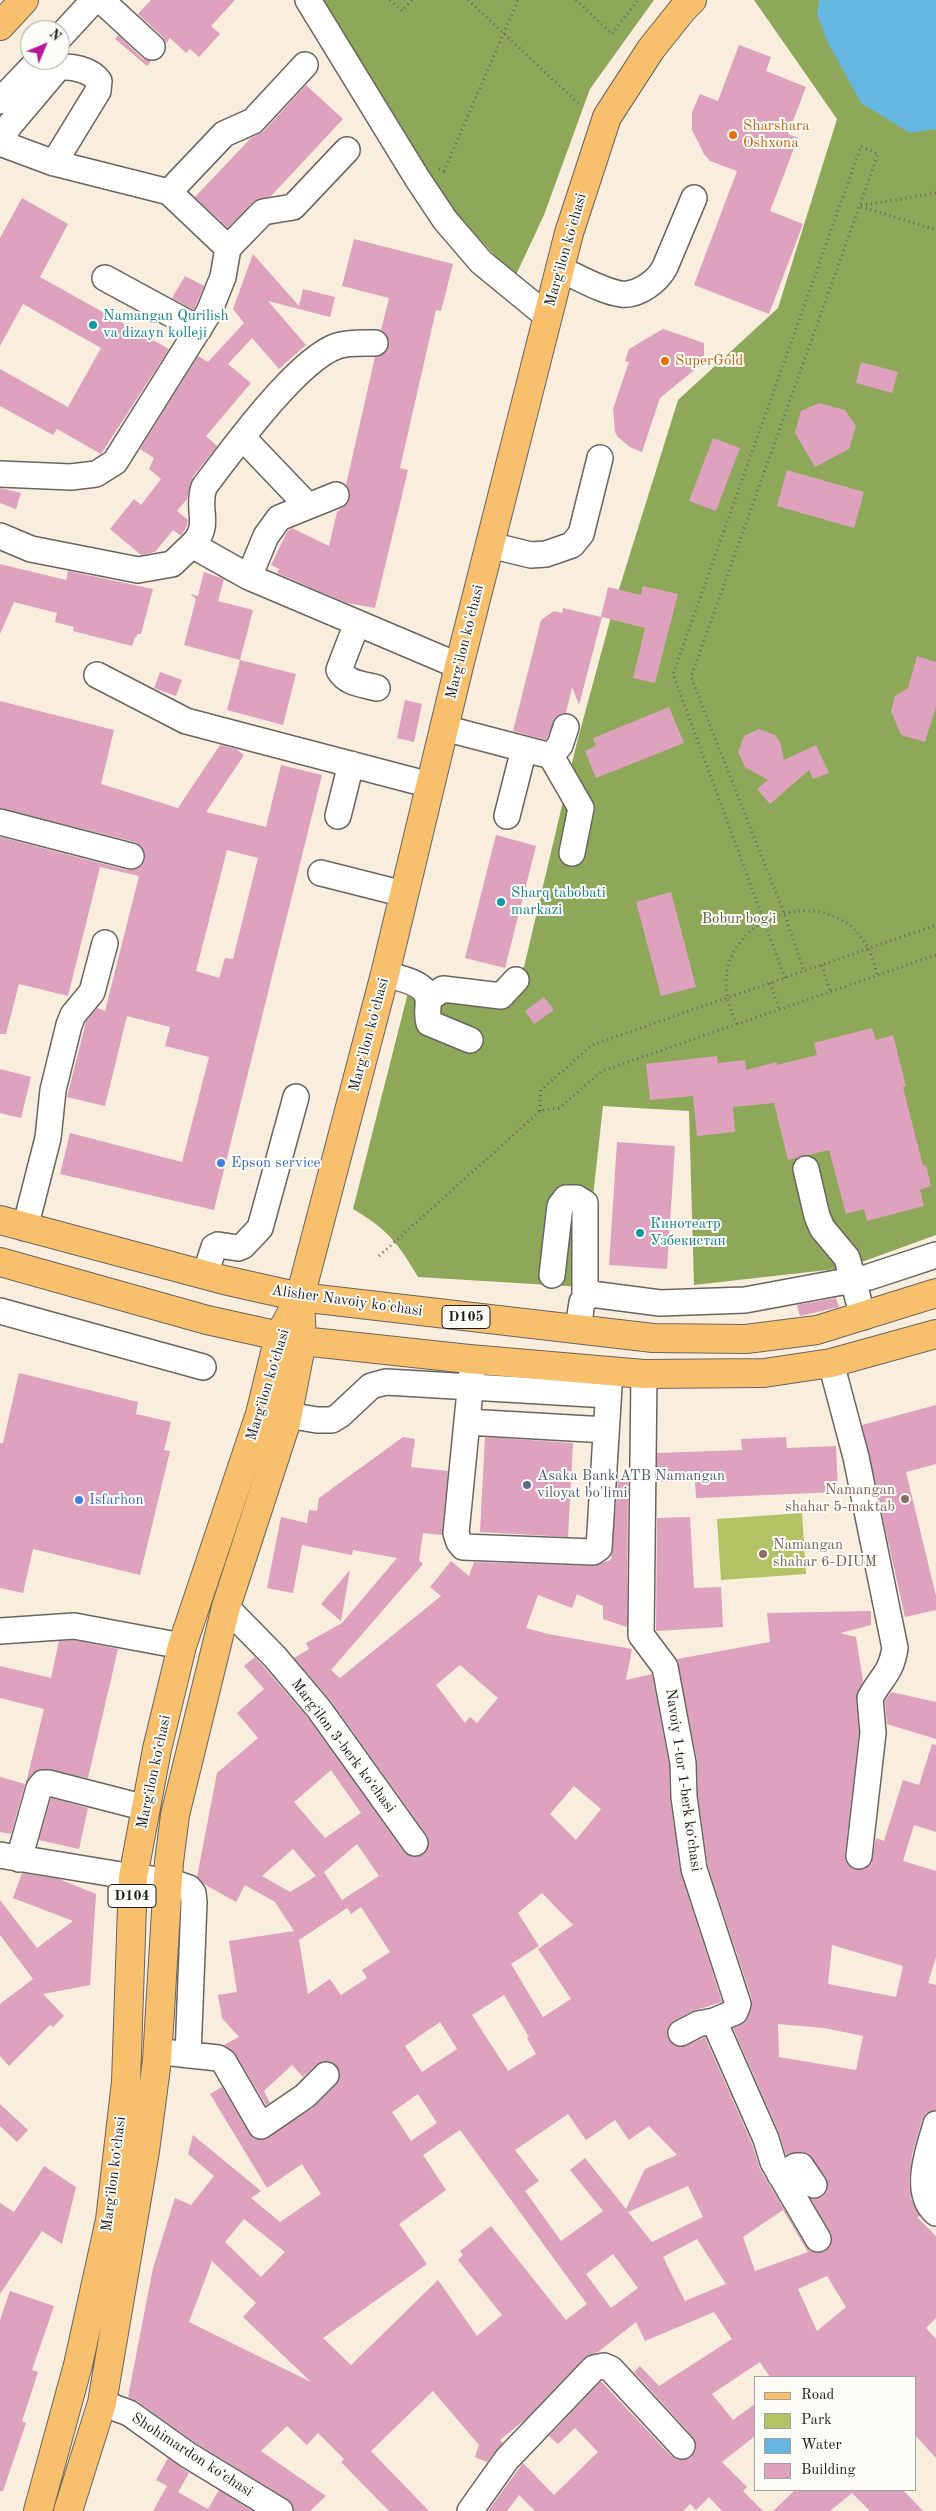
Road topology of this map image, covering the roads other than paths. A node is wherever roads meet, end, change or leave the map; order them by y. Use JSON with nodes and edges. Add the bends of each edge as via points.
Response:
{"nodes":[{"id":1,"x":24,"y":0,"type":"edge"},
{"id":2,"x":308,"y":0,"type":"edge"},
{"id":3,"x":106,"y":2,"type":"edge"},
{"id":4,"x":687,"y":3,"type":"edge"},
{"id":5,"x":0,"y":26,"type":"edge"},
{"id":6,"x":70,"y":29,"type":"edge"},
{"id":7,"x":152,"y":47,"type":"dead end"},
{"id":8,"x":305,"y":65,"type":"dead end"},
{"id":9,"x":29,"y":70,"type":"edge"},
{"id":10,"x":0,"y":101,"type":"edge"},
{"id":11,"x":0,"y":142,"type":"edge"},
{"id":12,"x":347,"y":150,"type":"dead end"},
{"id":13,"x":54,"y":162,"type":"junction"},
{"id":14,"x":169,"y":192,"type":"junction"},
{"id":15,"x":694,"y":198,"type":"dead end"},
{"id":16,"x":228,"y":248,"type":"junction"},
{"id":17,"x":560,"y":270,"type":"junction"},
{"id":18,"x":105,"y":278,"type":"dead end"},
{"id":19,"x":547,"y":316,"type":"junction"},
{"id":20,"x":199,"y":329,"type":"junction"},
{"id":21,"x":375,"y":342,"type":"dead end"},
{"id":22,"x":242,"y":437,"type":"junction"},
{"id":23,"x":600,"y":458,"type":"dead end"},
{"id":24,"x":0,"y":474,"type":"edge"},
{"id":25,"x":336,"y":495,"type":"dead end"},
{"id":26,"x":308,"y":506,"type":"junction"},
{"id":27,"x":0,"y":536,"type":"edge"},
{"id":28,"x":192,"y":545,"type":"junction"},
{"id":29,"x":490,"y":545,"type":"junction"},
{"id":30,"x":249,"y":577,"type":"junction"},
{"id":31,"x":357,"y":623,"type":"junction"},
{"id":32,"x":459,"y":666,"type":"junction"},
{"id":33,"x":97,"y":676,"type":"dead end"},
{"id":34,"x":377,"y":688,"type":"dead end"},
{"id":35,"x":566,"y":727,"type":"dead end"},
{"id":36,"x":444,"y":728,"type":"junction"},
{"id":37,"x":524,"y":749,"type":"junction"},
{"id":38,"x":551,"y":756,"type":"junction"},
{"id":39,"x":351,"y":764,"type":"junction"},
{"id":40,"x":430,"y":785,"type":"junction"},
{"id":41,"x":338,"y":816,"type":"dead end"},
{"id":42,"x":507,"y":816,"type":"dead end"},
{"id":43,"x":0,"y":822,"type":"edge"},
{"id":44,"x":572,"y":853,"type":"dead end"},
{"id":45,"x":132,"y":856,"type":"dead end"},
{"id":46,"x":321,"y":872,"type":"dead end"},
{"id":47,"x":404,"y":894,"type":"junction"},
{"id":48,"x":105,"y":943,"type":"dead end"},
{"id":49,"x":385,"y":974,"type":"junction"},
{"id":50,"x":516,"y":980,"type":"dead end"},
{"id":51,"x":428,"y":999,"type":"junction"},
{"id":52,"x":470,"y":1040,"type":"dead end"},
{"id":53,"x":296,"y":1098,"type":"dead end"},
{"id":54,"x":806,"y":1169,"type":"dead end"},
{"id":55,"x":13,"y":1224,"type":"edge"},
{"id":56,"x":936,"y":1255,"type":"edge"},
{"id":57,"x":0,"y":1262,"type":"edge"},
{"id":58,"x":205,"y":1275,"type":"junction"},
{"id":59,"x":552,"y":1275,"type":"dead end"},
{"id":60,"x":854,"y":1280,"type":"junction"},
{"id":61,"x":936,"y":1293,"type":"edge"},
{"id":62,"x":300,"y":1297,"type":"junction"},
{"id":63,"x":585,"y":1297,"type":"junction"},
{"id":64,"x":0,"y":1311,"type":"edge"},
{"id":65,"x":863,"y":1317,"type":"junction"},
{"id":66,"x":578,"y":1329,"type":"junction"},
{"id":67,"x":936,"y":1334,"type":"edge"},
{"id":68,"x":291,"y":1338,"type":"junction"},
{"id":69,"x":763,"y":1338,"type":"junction"},
{"id":70,"x":473,"y":1360,"type":"junction"},
{"id":71,"x":831,"y":1363,"type":"junction"},
{"id":72,"x":203,"y":1367,"type":"dead end"},
{"id":73,"x":764,"y":1373,"type":"junction"},
{"id":74,"x":644,"y":1374,"type":"junction"},
{"id":75,"x":609,"y":1383,"type":"junction"},
{"id":76,"x":470,"y":1388,"type":"junction"},
{"id":77,"x":287,"y":1415,"type":"junction"},
{"id":78,"x":467,"y":1422,"type":"junction"},
{"id":79,"x":606,"y":1430,"type":"junction"},
{"id":80,"x":226,"y":1608,"type":"junction"},
{"id":81,"x":0,"y":1631,"type":"edge"},
{"id":82,"x":182,"y":1646,"type":"junction"},
{"id":83,"x":146,"y":1808,"type":"junction"},
{"id":84,"x":415,"y":1843,"type":"dead end"},
{"id":85,"x":859,"y":1856,"type":"dead end"},
{"id":86,"x":10,"y":1857,"type":"edge"},
{"id":87,"x":133,"y":1877,"type":"junction"},
{"id":88,"x":169,"y":1880,"type":"junction"},
{"id":89,"x":714,"y":2021,"type":"junction"},
{"id":90,"x":682,"y":2033,"type":"dead end"},
{"id":91,"x":157,"y":2051,"type":"junction"},
{"id":92,"x":188,"y":2055,"type":"junction"},
{"id":93,"x":326,"y":2076,"type":"dead end"},
{"id":94,"x":936,"y":2124,"type":"edge"},
{"id":95,"x":780,"y":2175,"type":"junction"},
{"id":96,"x":814,"y":2185,"type":"dead end"},
{"id":97,"x":936,"y":2213,"type":"edge"},
{"id":98,"x":818,"y":2239,"type":"dead end"},
{"id":99,"x":102,"y":2404,"type":"junction"},
{"id":100,"x":682,"y":2446,"type":"dead end"},
{"id":101,"x":38,"y":2511,"type":"edge"},
{"id":102,"x":68,"y":2511,"type":"edge"},
{"id":103,"x":280,"y":2511,"type":"edge"},
{"id":104,"x":470,"y":2511,"type":"edge"}],
"edges":[{"from":1,"to":5,"type":"main road"},
{"from":2,"to":19,"type":"street","via":[[445,220],[481,262]]},
{"from":3,"to":6,"type":"street"},
{"from":3,"to":7,"type":"street"},
{"from":4,"to":17,"type":"main road","name":"Marg'ilon ko'chasi","via":[[651,49],[607,117]]},
{"from":8,"to":14,"type":"street","via":[[253,121],[224,134]]},
{"from":9,"to":10,"type":"street"},
{"from":11,"to":13,"type":"street"},
{"from":11,"to":13,"type":"street","via":[[9,126],[58,68],[66,66],[92,74],[99,81],[98,91]]},
{"from":12,"to":16,"type":"street","via":[[293,207],[263,212]]},
{"from":13,"to":14,"type":"street"},
{"from":14,"to":16,"type":"street"},
{"from":15,"to":17,"type":"street","via":[[661,275],[647,286],[622,294]]},
{"from":16,"to":20,"type":"street","via":[[224,277],[210,312]]},
{"from":17,"to":19,"type":"main road","name":"Marg'ilon ko'chasi"},
{"from":18,"to":20,"type":"street"},
{"from":19,"to":29,"type":"main road","name":"Marg'ilon ko'chasi"},
{"from":20,"to":24,"type":"street","via":[[116,462],[96,474],[72,477]]},
{"from":21,"to":22,"type":"street","via":[[338,345],[309,361]]},
{"from":22,"to":26,"type":"street"},
{"from":22,"to":28,"type":"street","via":[[204,487],[201,496],[203,531]]},
{"from":23,"to":29,"type":"street","via":[[581,534],[572,545],[546,554],[531,555]]},
{"from":25,"to":26,"type":"street"},
{"from":26,"to":30,"type":"street","via":[[280,518],[272,526]]},
{"from":27,"to":28,"type":"street","via":[[31,549],[138,570],[172,564]]},
{"from":28,"to":30,"type":"street"},
{"from":29,"to":32,"type":"main road","name":"Marg'ilon ko'chasi"},
{"from":30,"to":31,"type":"street"},
{"from":31,"to":32,"type":"street"},
{"from":31,"to":34,"type":"street","via":[[339,670],[351,681]]},
{"from":32,"to":36,"type":"main road","name":"Marg'ilon ko'chasi"},
{"from":33,"to":39,"type":"street","via":[[186,721]]},
{"from":35,"to":38,"type":"street","via":[[560,745]]},
{"from":36,"to":37,"type":"street"},
{"from":36,"to":40,"type":"main road","name":"Marg'ilon ko'chasi"},
{"from":37,"to":38,"type":"street"},
{"from":37,"to":42,"type":"street"},
{"from":38,"to":44,"type":"street","via":[[581,808]]},
{"from":39,"to":40,"type":"street"},
{"from":39,"to":41,"type":"street"},
{"from":40,"to":47,"type":"main road","name":"Marg'ilon ko'chasi"},
{"from":43,"to":45,"type":"street"},
{"from":46,"to":47,"type":"street"},
{"from":47,"to":49,"type":"main road","name":"Marg'ilon ko'chasi"},
{"from":48,"to":55,"type":"street","via":[[92,992],[69,1024],[53,1090],[48,1138]]},
{"from":49,"to":51,"type":"street","via":[[419,985]]},
{"from":49,"to":62,"type":"main road","name":"Marg'ilon ko'chasi"},
{"from":50,"to":51,"type":"street","via":[[501,996],[443,989]]},
{"from":51,"to":52,"type":"street","via":[[428,1023]]},
{"from":53,"to":58,"type":"street","via":[[260,1228],[243,1246],[218,1245],[214,1248]]},
{"from":54,"to":60,"type":"street","via":[[822,1228],[847,1258]]},
{"from":55,"to":58,"type":"main road","name":"Alisher Navoiy ko'chasi","number":"D105"},
{"from":56,"to":60,"type":"street"},
{"from":57,"to":68,"type":"main road","via":[[207,1320]]},
{"from":58,"to":62,"type":"main road","name":"Alisher Navoiy ko'chasi","number":"D105"},
{"from":59,"to":63,"type":"street","via":[[560,1206],[566,1198],[577,1198],[585,1203]]},
{"from":60,"to":63,"type":"street","via":[[745,1300],[660,1304],[608,1294]]},
{"from":60,"to":65,"type":"street"},
{"from":61,"to":65,"type":"main road","name":"Alisher Navoiy ko'chasi","number":"D105"},
{"from":62,"to":66,"type":"main road","name":"Alisher Navoiy ko'chasi","number":"D105"},
{"from":62,"to":68,"type":"main road","name":"Margʻilon koʻchasi","number":"D104"},
{"from":63,"to":66,"type":"street"},
{"from":64,"to":72,"type":"street"},
{"from":65,"to":69,"type":"main road","name":"Alisher Navoiy ko'chasi","number":"D105","via":[[817,1330]]},
{"from":66,"to":69,"type":"main road","name":"Alisher Navoiy ko'chasi","number":"D105","via":[[653,1338]]},
{"from":67,"to":71,"type":"main road"},
{"from":68,"to":70,"type":"main road"},
{"from":68,"to":77,"type":"main road","name":"Margʻilon koʻchasi","number":"D104"},
{"from":68,"to":82,"type":"main road","name":"Margʻilon koʻchasi","number":"D104","via":[[260,1414]]},
{"from":69,"to":73,"type":"main road"},
{"from":70,"to":75,"type":"main road"},
{"from":70,"to":76,"type":"street"},
{"from":71,"to":73,"type":"main road"},
{"from":71,"to":85,"type":"street","via":[[856,1457],[895,1648],[887,1675],[870,1698],[873,1732]]},
{"from":73,"to":74,"type":"main road"},
{"from":74,"to":75,"type":"main road"},
{"from":74,"to":89,"type":"street","name":"Navoiy 1-tor 1-berk koʻchasi","via":[[641,1635],[665,1668],[683,1763],[684,1797],[694,1869],[738,2004],[735,2012]]},
{"from":75,"to":76,"type":"street"},
{"from":75,"to":79,"type":"street"},
{"from":76,"to":77,"type":"street","via":[[386,1382],[371,1386],[332,1420]]},
{"from":76,"to":78,"type":"street"},
{"from":77,"to":80,"type":"main road","name":"Margʻilon koʻchasi","number":"D104"},
{"from":78,"to":79,"type":"street"},
{"from":78,"to":79,"type":"street","via":[[456,1533],[458,1542],[463,1546],[593,1552],[599,1548]]},
{"from":80,"to":84,"type":"street","name":"Margʻilon 3-berk koʻchasi","via":[[275,1657],[319,1709]]},
{"from":80,"to":88,"type":"main road","name":"Margʻilon koʻchasi","number":"D104","via":[[175,1815]]},
{"from":81,"to":82,"type":"street","via":[[74,1626]]},
{"from":82,"to":83,"type":"main road","name":"Margʻilon koʻchasi","number":"D104"},
{"from":83,"to":86,"type":"street","via":[[43,1783]]},
{"from":83,"to":87,"type":"main road","name":"Margʻilon koʻchasi","number":"D104"},
{"from":86,"to":87,"type":"street"},
{"from":87,"to":88,"type":"street"},
{"from":87,"to":101,"type":"main road","name":"Margʻilon koʻchasi","number":"D104","via":[[126,2082],[110,2220],[78,2365]]},
{"from":88,"to":91,"type":"main road","name":"Margʻilon koʻchasi","number":"D104"},
{"from":88,"to":92,"type":"street","via":[[189,1888],[194,1902]]},
{"from":89,"to":90,"type":"street","name":"Navoiy 1-tor 1-berk koʻchasi","via":[[698,2024]]},
{"from":89,"to":95,"type":"street"},
{"from":91,"to":92,"type":"street"},
{"from":91,"to":99,"type":"main road","name":"Margʻilon koʻchasi","number":"D104","via":[[132,2235]]},
{"from":92,"to":93,"type":"street","via":[[218,2058],[224,2062],[261,2126],[305,2096]]},
{"from":94,"to":97,"type":"street","via":[[926,2160],[924,2187],[925,2199]]},
{"from":95,"to":96,"type":"street","via":[[801,2166]]},
{"from":95,"to":98,"type":"street"},
{"from":99,"to":102,"type":"main road","name":"Margʻilon koʻchasi","number":"D104"},
{"from":99,"to":103,"type":"street","name":"Shohimardon koʻchasi","via":[[129,2413],[188,2455]]},
{"from":100,"to":104,"type":"street","via":[[610,2369],[604,2366],[594,2368],[507,2459]]}]}
